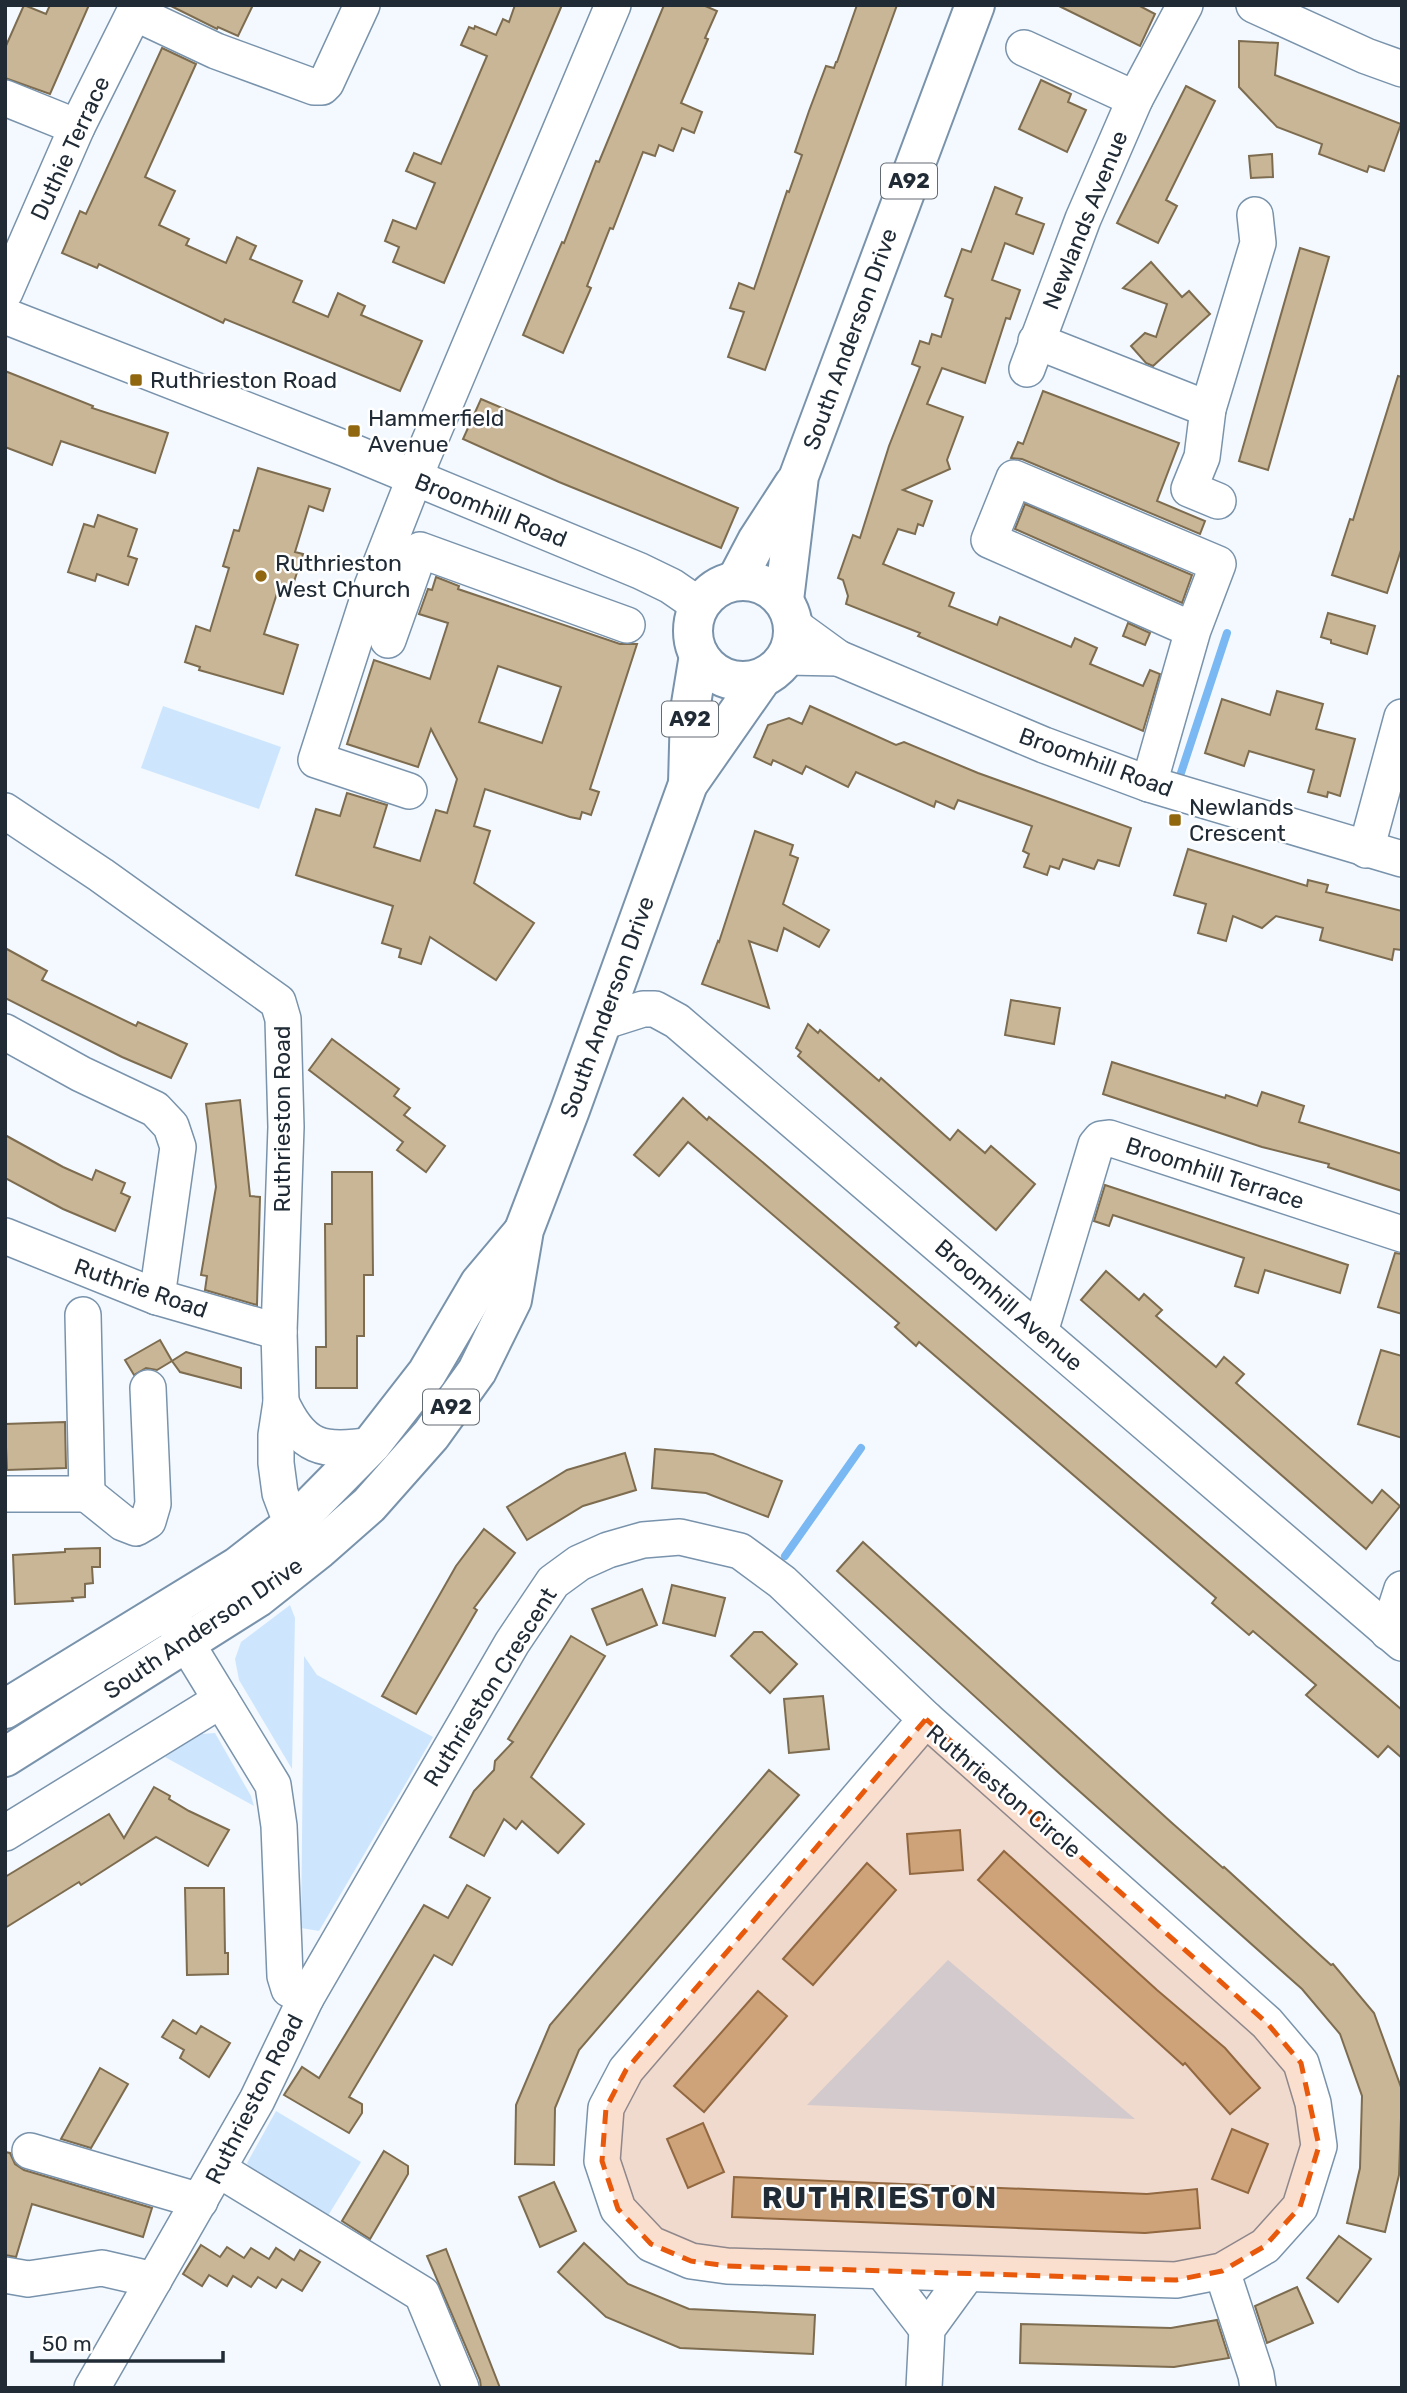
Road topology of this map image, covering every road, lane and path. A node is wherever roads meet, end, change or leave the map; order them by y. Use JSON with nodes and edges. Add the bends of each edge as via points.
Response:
{"nodes":[{"id":1,"x":362,"y":5,"type":"edge"},
{"id":2,"x":613,"y":5,"type":"edge"},
{"id":3,"x":975,"y":5,"type":"edge"},
{"id":4,"x":1185,"y":5,"type":"edge"},
{"id":5,"x":1254,"y":5,"type":"edge"},
{"id":6,"x":136,"y":9,"type":"edge"},
{"id":7,"x":1024,"y":48,"type":"dead end"},
{"id":8,"x":1402,"y":69,"type":"edge"},
{"id":9,"x":5,"y":98,"type":"edge"},
{"id":10,"x":1135,"y":99,"type":"junction"},
{"id":11,"x":77,"y":127,"type":"junction"},
{"id":12,"x":1255,"y":215,"type":"dead end"},
{"id":13,"x":5,"y":292,"type":"edge"},
{"id":14,"x":5,"y":316,"type":"edge"},
{"id":15,"x":1209,"y":409,"type":"junction"},
{"id":16,"x":799,"y":476,"type":"junction"},
{"id":17,"x":414,"y":478,"type":"junction"},
{"id":18,"x":1218,"y":501,"type":"dead end"},
{"id":19,"x":544,"y":531,"type":"junction"},
{"id":20,"x":736,"y":581,"type":"junction"},
{"id":21,"x":523,"y":587,"type":"junction"},
{"id":22,"x":699,"y":606,"type":"junction"},
{"id":23,"x":627,"y":625,"type":"dead end"},
{"id":24,"x":1193,"y":630,"type":"junction"},
{"id":25,"x":388,"y":640,"type":"dead end"},
{"id":26,"x":781,"y":640,"type":"junction"},
{"id":27,"x":699,"y":654,"type":"junction"},
{"id":28,"x":1402,"y":717,"type":"edge"},
{"id":29,"x":688,"y":784,"type":"junction"},
{"id":30,"x":1149,"y":784,"type":"junction"},
{"id":31,"x":409,"y":791,"type":"dead end"},
{"id":32,"x":5,"y":811,"type":"edge"},
{"id":33,"x":1366,"y":850,"type":"junction"},
{"id":34,"x":1402,"y":859,"type":"edge"},
{"id":35,"x":602,"y":1023,"type":"junction"},
{"id":36,"x":5,"y":1032,"type":"edge"},
{"id":37,"x":524,"y":1230,"type":"junction"},
{"id":38,"x":1402,"y":1234,"type":"edge"},
{"id":39,"x":5,"y":1236,"type":"edge"},
{"id":40,"x":157,"y":1297,"type":"junction"},
{"id":41,"x":82,"y":1315,"type":"dead end"},
{"id":42,"x":279,"y":1332,"type":"junction"},
{"id":43,"x":1040,"y":1332,"type":"junction"},
{"id":44,"x":149,"y":1388,"type":"dead end"},
{"id":45,"x":281,"y":1402,"type":"junction"},
{"id":46,"x":371,"y":1445,"type":"junction"},
{"id":47,"x":5,"y":1494,"type":"edge"},
{"id":48,"x":87,"y":1494,"type":"junction"},
{"id":49,"x":306,"y":1536,"type":"junction"},
{"id":50,"x":1402,"y":1589,"type":"edge"},
{"id":51,"x":167,"y":1612,"type":"junction"},
{"id":52,"x":1395,"y":1638,"type":"edge"},
{"id":53,"x":186,"y":1644,"type":"junction"},
{"id":54,"x":221,"y":1700,"type":"junction"},
{"id":55,"x":5,"y":1709,"type":"edge"},
{"id":56,"x":926,"y":1719,"type":"junction"},
{"id":57,"x":5,"y":1758,"type":"edge"},
{"id":58,"x":5,"y":1833,"type":"edge"},
{"id":59,"x":306,"y":1998,"type":"junction"},
{"id":60,"x":30,"y":2151,"type":"dead end"},
{"id":61,"x":218,"y":2169,"type":"junction"},
{"id":62,"x":200,"y":2201,"type":"junction"},
{"id":63,"x":1222,"y":2271,"type":"junction"},
{"id":64,"x":883,"y":2272,"type":"junction"},
{"id":65,"x":5,"y":2274,"type":"edge"},
{"id":66,"x":967,"y":2274,"type":"junction"},
{"id":67,"x":154,"y":2280,"type":"junction"},
{"id":68,"x":926,"y":2329,"type":"junction"},
{"id":69,"x":92,"y":2388,"type":"edge"},
{"id":70,"x":461,"y":2388,"type":"edge"},
{"id":71,"x":924,"y":2388,"type":"edge"},
{"id":72,"x":1258,"y":2388,"type":"edge"}],
"edges":[{"from":1,"to":6,"type":"street","via":[[322,87],[216,51]]},
{"from":2,"to":17,"type":"street"},
{"from":3,"to":16,"type":"main road","name":"South Anderson Drive","number":"A92"},
{"from":4,"to":10,"type":"street","name":"Newlands Avenue"},
{"from":5,"to":8,"type":"street"},
{"from":6,"to":11,"type":"street","name":"Duthie Terrace"},
{"from":7,"to":10,"type":"street"},
{"from":9,"to":11,"type":"street"},
{"from":10,"to":15,"type":"street","name":"Newlands Avenue","via":[[1031,355]]},
{"from":11,"to":13,"type":"street","name":"Duthie Terrace"},
{"from":12,"to":15,"type":"street","via":[[1258,243]]},
{"from":14,"to":17,"type":"street","name":"Broomhill Road"},
{"from":15,"to":18,"type":"street","via":[[1202,457],[1189,489]]},
{"from":16,"to":20,"type":"main road","number":"A92"},
{"from":16,"to":26,"type":"main road","number":"A92"},
{"from":17,"to":19,"type":"street","name":"Broomhill Road"},
{"from":17,"to":31,"type":"street","via":[[371,589],[316,760]]},
{"from":19,"to":21,"type":"street"},
{"from":19,"to":22,"type":"street","name":"Broomhill Road","via":[[671,586]]},
{"from":20,"to":22,"type":"main road","via":[[715,589]]},
{"from":20,"to":26,"type":"main road","via":[[754,581],[770,588]]},
{"from":21,"to":23,"type":"street"},
{"from":21,"to":25,"type":"street","via":[[420,550]]},
{"from":22,"to":27,"type":"main road","number":"A92","via":[[693,630]]},
{"from":24,"to":24,"type":"street","via":[[1218,564],[1014,478],[989,540]]},
{"from":24,"to":30,"type":"street"},
{"from":26,"to":27,"type":"main road","number":"A92","via":[[744,681],[726,678]]},
{"from":26,"to":29,"type":"main road","number":"A92"},
{"from":26,"to":30,"type":"street","name":"Broomhill Road","via":[[838,658]]},
{"from":27,"to":29,"type":"main road","number":"A92","via":[[690,710]]},
{"from":28,"to":33,"type":"street"},
{"from":29,"to":35,"type":"main road","name":"South Anderson Drive","number":"A92"},
{"from":30,"to":33,"type":"street","name":"Broomhill Road"},
{"from":32,"to":42,"type":"street","name":"Ruthrieston Road","via":[[278,1002],[283,1019],[286,1127]]},
{"from":33,"to":34,"type":"street","name":"Broomhill Road"},
{"from":35,"to":37,"type":"main road","name":"South Anderson Drive","number":"A92"},
{"from":35,"to":43,"type":"street","name":"Broomhill Avenue","via":[[643,1009],[655,1009],[677,1021]]},
{"from":36,"to":40,"type":"street","via":[[155,1109],[171,1126],[178,1147]]},
{"from":37,"to":46,"type":"main road","name":"South Anderson Drive","number":"A92","via":[[481,1283],[427,1373]]},
{"from":37,"to":49,"type":"main road","name":"South Anderson Drive","number":"A92","via":[[512,1300],[477,1371],[431,1435],[369,1505]]},
{"from":38,"to":43,"type":"street","name":"Broomhill Terrace","via":[[1101,1139]]},
{"from":39,"to":40,"type":"street","name":"Ruthrie Road"},
{"from":40,"to":42,"type":"street","name":"Ruthrie Road"},
{"from":41,"to":48,"type":"street"},
{"from":42,"to":45,"type":"street","name":"Ruthrieston Road"},
{"from":43,"to":52,"type":"street","name":"Broomhill Avenue"},
{"from":44,"to":48,"type":"street","via":[[153,1509],[148,1521],[136,1528],[126,1526]]},
{"from":45,"to":46,"type":"street","via":[[308,1441],[322,1448]]},
{"from":45,"to":49,"type":"street","name":"Ruthrieston Road","via":[[276,1435],[280,1493]]},
{"from":46,"to":49,"type":"main road","name":"South Anderson Drive","number":"A92"},
{"from":47,"to":48,"type":"street"},
{"from":49,"to":51,"type":"main road","name":"South Anderson Drive","number":"A92","via":[[237,1567]]},
{"from":49,"to":53,"type":"main road","name":"South Anderson Drive","number":"A92","via":[[257,1598]]},
{"from":50,"to":52,"type":"street"},
{"from":51,"to":53,"type":"street","name":"Ruthrieston Road"},
{"from":51,"to":55,"type":"main road","name":"South Anderson Drive","number":"A92"},
{"from":53,"to":54,"type":"street","name":"Ruthrieston Road"},
{"from":53,"to":57,"type":"main road","name":"South Anderson Drive","number":"A92"},
{"from":54,"to":58,"type":"street"},
{"from":54,"to":59,"type":"street","name":"Ruthrieston Road","via":[[273,1785],[285,1976],[289,1989]]},
{"from":56,"to":59,"type":"street","name":"Ruthrieston Crescent","via":[[782,1582],[740,1551],[680,1537],[643,1539],[579,1563],[553,1582],[498,1666]]},
{"from":56,"to":63,"type":"street","name":"Ruthrieston Circle","via":[[1268,2023],[1301,2063],[1313,2103],[1318,2146],[1300,2207],[1265,2246]]},
{"from":56,"to":64,"type":"street","name":"Ruthrieston Circle","via":[[626,2070],[606,2108],[602,2161],[618,2209],[651,2244],[691,2261],[727,2266]]},
{"from":59,"to":61,"type":"street","name":"Ruthrieston Road"},
{"from":60,"to":62,"type":"street"},
{"from":61,"to":62,"type":"street","name":"Ruthrieston Road"},
{"from":61,"to":70,"type":"street","via":[[422,2294]]},
{"from":62,"to":67,"type":"street","name":"Ruthrieston Road"},
{"from":63,"to":66,"type":"street","name":"Ruthrieston Circle","via":[[1176,2280]]},
{"from":63,"to":72,"type":"street"},
{"from":64,"to":66,"type":"street","name":"Ruthrieston Circle"},
{"from":64,"to":68,"type":"street"},
{"from":65,"to":67,"type":"street","via":[[28,2279],[102,2268]]},
{"from":66,"to":68,"type":"street"},
{"from":67,"to":69,"type":"street","name":"Ruthrieston Road"},
{"from":68,"to":71,"type":"street"}]}
